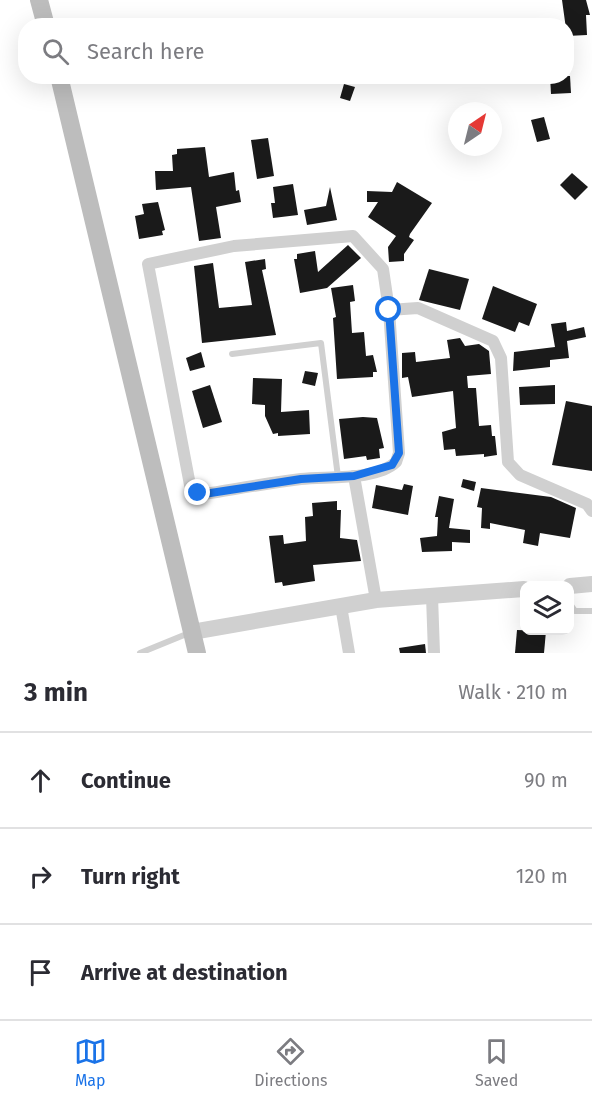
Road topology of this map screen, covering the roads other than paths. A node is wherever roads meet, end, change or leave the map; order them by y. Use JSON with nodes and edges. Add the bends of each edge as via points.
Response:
{"nodes":[{"id":1,"x":39,"y":0,"type":"edge"},
{"id":2,"x":44,"y":18,"type":"edge"},
{"id":3,"x":61,"y":84,"type":"edge"},
{"id":4,"x":389,"y":310,"type":"junction"},
{"id":5,"x":232,"y":354,"type":"dead end"},
{"id":6,"x":354,"y":476,"type":"junction"},
{"id":7,"x":338,"y":477,"type":"junction"},
{"id":8,"x":592,"y":511,"type":"edge"},
{"id":9,"x":592,"y":584,"type":"edge"},
{"id":10,"x":574,"y":586,"type":"edge"},
{"id":11,"x":520,"y":589,"type":"edge"},
{"id":12,"x":432,"y":596,"type":"junction"},
{"id":13,"x":376,"y":600,"type":"junction"},
{"id":14,"x":341,"y":606,"type":"junction"},
{"id":15,"x":574,"y":610,"type":"edge"},
{"id":16,"x":592,"y":611,"type":"edge"},
{"id":17,"x":192,"y":632,"type":"junction"},
{"id":18,"x":140,"y":653,"type":"edge"},
{"id":19,"x":196,"y":653,"type":"edge"},
{"id":20,"x":349,"y":653,"type":"edge"},
{"id":21,"x":434,"y":653,"type":"edge"}],
"edges":[{"from":1,"to":2,"type":"main road"},
{"from":3,"to":17,"type":"main road"},
{"from":4,"to":6,"type":"street","via":[[398,457],[388,468]]},
{"from":4,"to":7,"type":"street","via":[[383,269],[352,236],[234,246],[148,264],[193,490],[204,494]]},
{"from":4,"to":8,"type":"street","via":[[418,308],[493,341],[501,358],[508,462],[520,475],[587,504]]},
{"from":5,"to":7,"type":"lane","via":[[321,343]]},
{"from":6,"to":7,"type":"street"},
{"from":6,"to":13,"type":"street"},
{"from":9,"to":10,"type":"street"},
{"from":11,"to":12,"type":"street"},
{"from":12,"to":13,"type":"street"},
{"from":12,"to":21,"type":"street"},
{"from":13,"to":14,"type":"street"},
{"from":14,"to":17,"type":"street"},
{"from":14,"to":20,"type":"street"},
{"from":15,"to":16,"type":"lane"},
{"from":17,"to":18,"type":"lane"},
{"from":17,"to":19,"type":"main road"}]}
